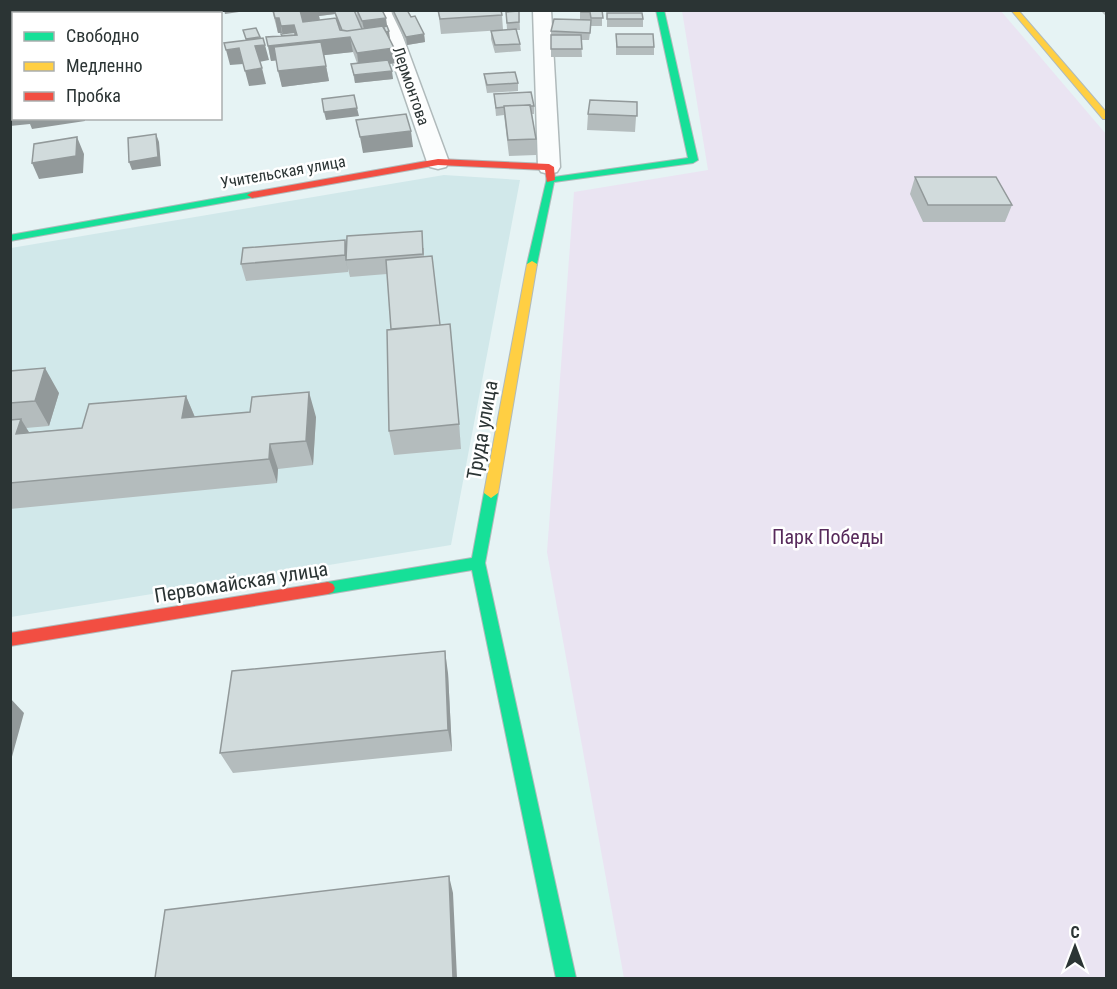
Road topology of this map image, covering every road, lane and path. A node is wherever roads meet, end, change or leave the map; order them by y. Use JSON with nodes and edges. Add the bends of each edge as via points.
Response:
{"nodes":[{"id":1,"x":384,"y":10,"type":"edge"},
{"id":2,"x":542,"y":10,"type":"edge"},
{"id":3,"x":660,"y":10,"type":"edge"},
{"id":4,"x":1014,"y":10,"type":"edge"},
{"id":5,"x":1107,"y":117,"type":"edge"},
{"id":6,"x":438,"y":162,"type":"junction"},
{"id":7,"x":550,"y":174,"type":"junction"},
{"id":8,"x":10,"y":238,"type":"edge"},
{"id":9,"x":478,"y":563,"type":"junction"},
{"id":10,"x":10,"y":640,"type":"edge"},
{"id":11,"x":566,"y":978,"type":"edge"}],
"edges":[{"from":1,"to":6,"type":"street","name":"Лермонтова"},
{"from":2,"to":7,"type":"street"},
{"from":3,"to":7,"type":"street","via":[[693,160]]},
{"from":4,"to":5,"type":"street"},
{"from":6,"to":7,"type":"street","name":"Учительская улица"},
{"from":6,"to":8,"type":"street","name":"Учительская улица"},
{"from":7,"to":9,"type":"street","name":"Труда улица"},
{"from":9,"to":10,"type":"street","name":"Первомайская улица"},
{"from":9,"to":11,"type":"street","name":"Труда улица"}]}
